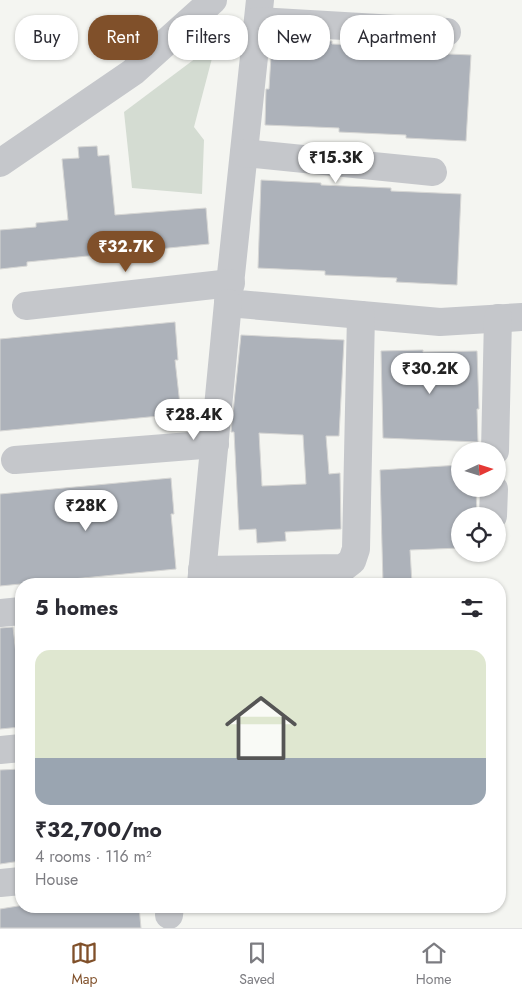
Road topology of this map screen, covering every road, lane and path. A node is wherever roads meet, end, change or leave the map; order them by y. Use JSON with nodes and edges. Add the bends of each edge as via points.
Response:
{"nodes":[{"id":1,"x":213,"y":0,"type":"edge"},
{"id":2,"x":259,"y":10,"type":"edge"},
{"id":3,"x":340,"y":19,"type":"edge"},
{"id":4,"x":244,"y":153,"type":"junction"},
{"id":5,"x":0,"y":163,"type":"edge"},
{"id":6,"x":433,"y":172,"type":"dead end"},
{"id":7,"x":229,"y":293,"type":"junction"},
{"id":8,"x":26,"y":306,"type":"dead end"},
{"id":9,"x":361,"y":315,"type":"junction"},
{"id":10,"x":510,"y":317,"type":"edge"},
{"id":11,"x":495,"y":442,"type":"edge"},
{"id":12,"x":215,"y":444,"type":"junction"},
{"id":13,"x":14,"y":460,"type":"dead end"},
{"id":14,"x":202,"y":577,"type":"edge"},
{"id":15,"x":15,"y":612,"type":"edge"},
{"id":16,"x":0,"y":613,"type":"edge"},
{"id":17,"x":15,"y":749,"type":"edge"},
{"id":18,"x":0,"y":750,"type":"edge"},
{"id":19,"x":15,"y":882,"type":"edge"},
{"id":20,"x":0,"y":883,"type":"edge"}],
"edges":[{"from":1,"to":5,"type":"street","via":[[133,72]]},
{"from":2,"to":3,"type":"street"},
{"from":2,"to":4,"type":"street"},
{"from":4,"to":6,"type":"street"},
{"from":4,"to":7,"type":"street"},
{"from":7,"to":8,"type":"street"},
{"from":7,"to":9,"type":"street"},
{"from":7,"to":12,"type":"street"},
{"from":9,"to":10,"type":"street","via":[[440,322]]},
{"from":9,"to":14,"type":"street","via":[[356,549],[352,561],[343,568]]},
{"from":10,"to":11,"type":"street"},
{"from":12,"to":13,"type":"street"},
{"from":12,"to":14,"type":"street"},
{"from":15,"to":16,"type":"street"},
{"from":17,"to":18,"type":"street"},
{"from":19,"to":20,"type":"street"}]}
